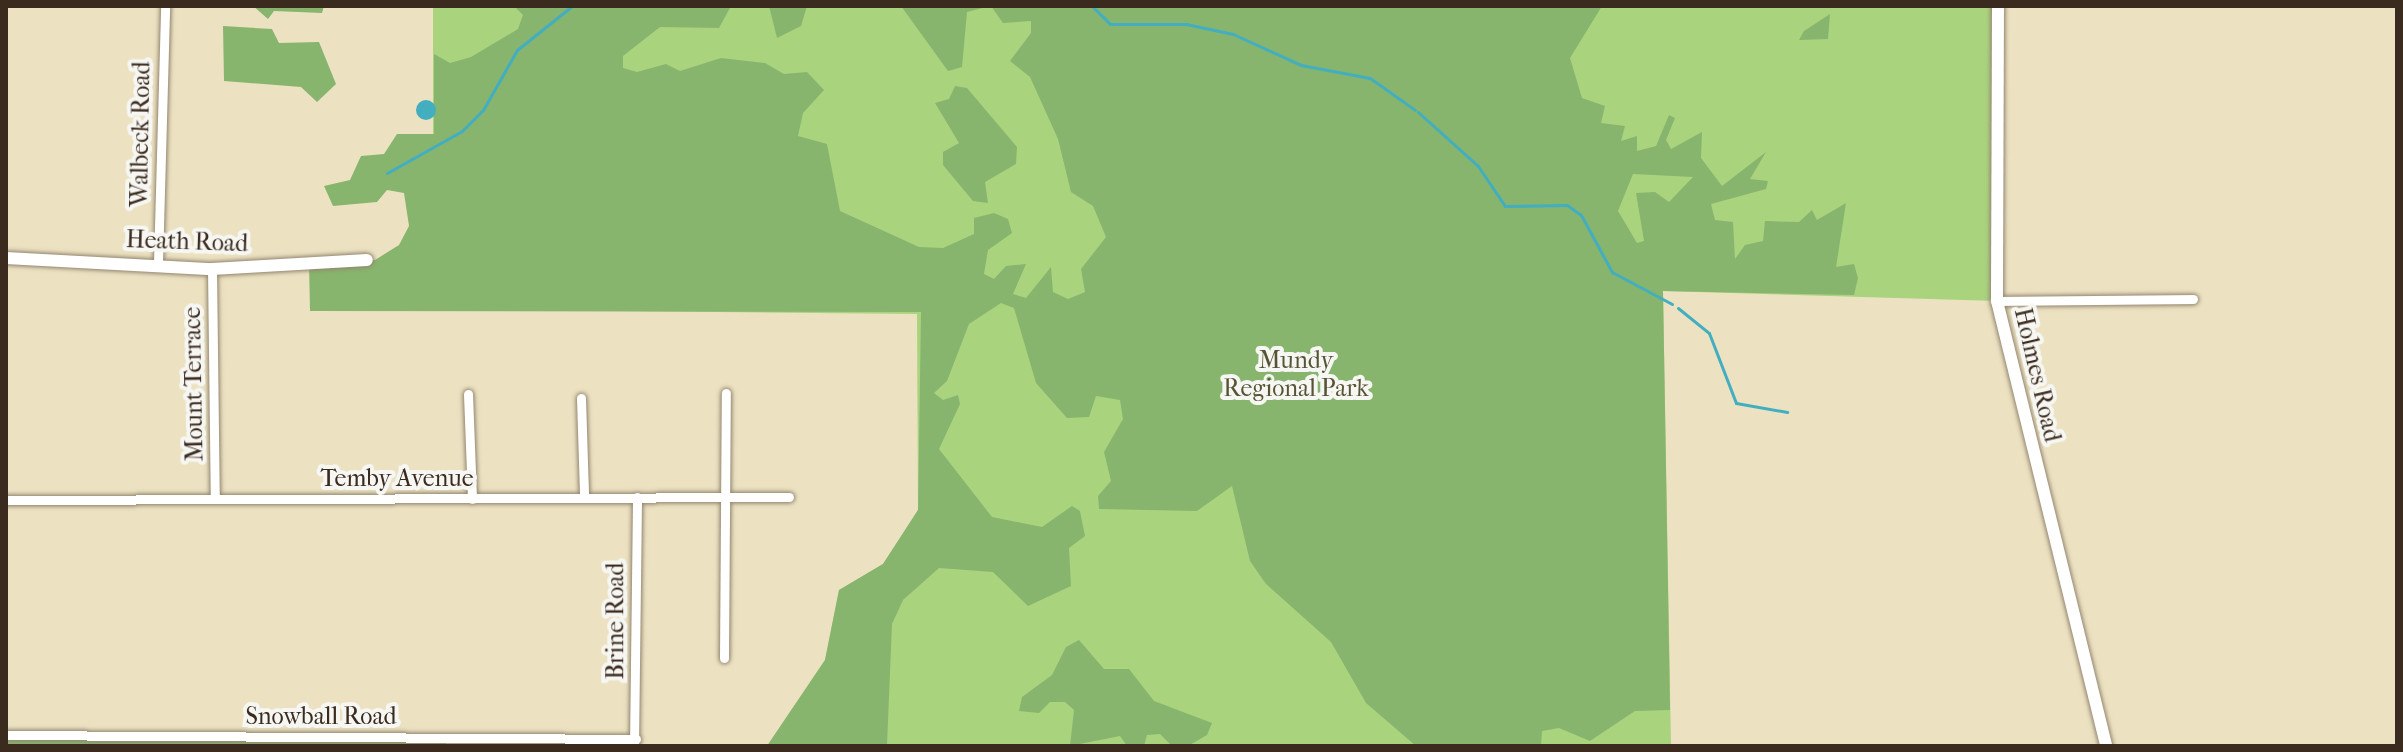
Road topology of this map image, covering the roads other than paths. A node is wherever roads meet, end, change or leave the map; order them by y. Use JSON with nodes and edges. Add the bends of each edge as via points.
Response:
{"nodes":[{"id":1,"x":165,"y":6,"type":"edge"},
{"id":2,"x":1998,"y":6,"type":"edge"},
{"id":3,"x":6,"y":258,"type":"edge"},
{"id":4,"x":367,"y":260,"type":"dead end"},
{"id":5,"x":158,"y":263,"type":"junction"},
{"id":6,"x":212,"y":269,"type":"junction"},
{"id":7,"x":2193,"y":299,"type":"dead end"},
{"id":8,"x":1997,"y":301,"type":"junction"},
{"id":9,"x":726,"y":393,"type":"dead end"},
{"id":10,"x":468,"y":394,"type":"dead end"},
{"id":11,"x":581,"y":398,"type":"dead end"},
{"id":12,"x":584,"y":496,"type":"junction"},
{"id":13,"x":725,"y":496,"type":"junction"},
{"id":14,"x":637,"y":497,"type":"junction"},
{"id":15,"x":789,"y":497,"type":"dead end"},
{"id":16,"x":215,"y":499,"type":"junction"},
{"id":17,"x":472,"y":499,"type":"junction"},
{"id":18,"x":6,"y":500,"type":"edge"},
{"id":19,"x":724,"y":658,"type":"dead end"},
{"id":20,"x":6,"y":735,"type":"edge"},
{"id":21,"x":635,"y":742,"type":"edge"},
{"id":22,"x":2106,"y":746,"type":"edge"}],
"edges":[{"from":1,"to":5,"type":"street","name":"Walbeck Road"},
{"from":2,"to":8,"type":"street","name":"Holmes Road"},
{"from":3,"to":5,"type":"street","name":"Heath Road"},
{"from":4,"to":6,"type":"street","name":"Heath Road"},
{"from":5,"to":6,"type":"street","name":"Heath Road"},
{"from":6,"to":16,"type":"street","name":"Mount Terrace"},
{"from":7,"to":8,"type":"street"},
{"from":8,"to":22,"type":"street","name":"Holmes Road"},
{"from":9,"to":13,"type":"street"},
{"from":10,"to":17,"type":"street"},
{"from":11,"to":12,"type":"street"},
{"from":12,"to":14,"type":"street","name":"Temby Avenue"},
{"from":12,"to":17,"type":"street","name":"Temby Avenue"},
{"from":13,"to":14,"type":"street","name":"Temby Avenue"},
{"from":13,"to":15,"type":"street","name":"Temby Avenue"},
{"from":13,"to":19,"type":"street"},
{"from":14,"to":21,"type":"street","name":"Brine Road"},
{"from":16,"to":17,"type":"street","name":"Temby Avenue"},
{"from":16,"to":18,"type":"street","name":"Temby Avenue"},
{"from":20,"to":21,"type":"street","name":"Snowball Road"}]}
